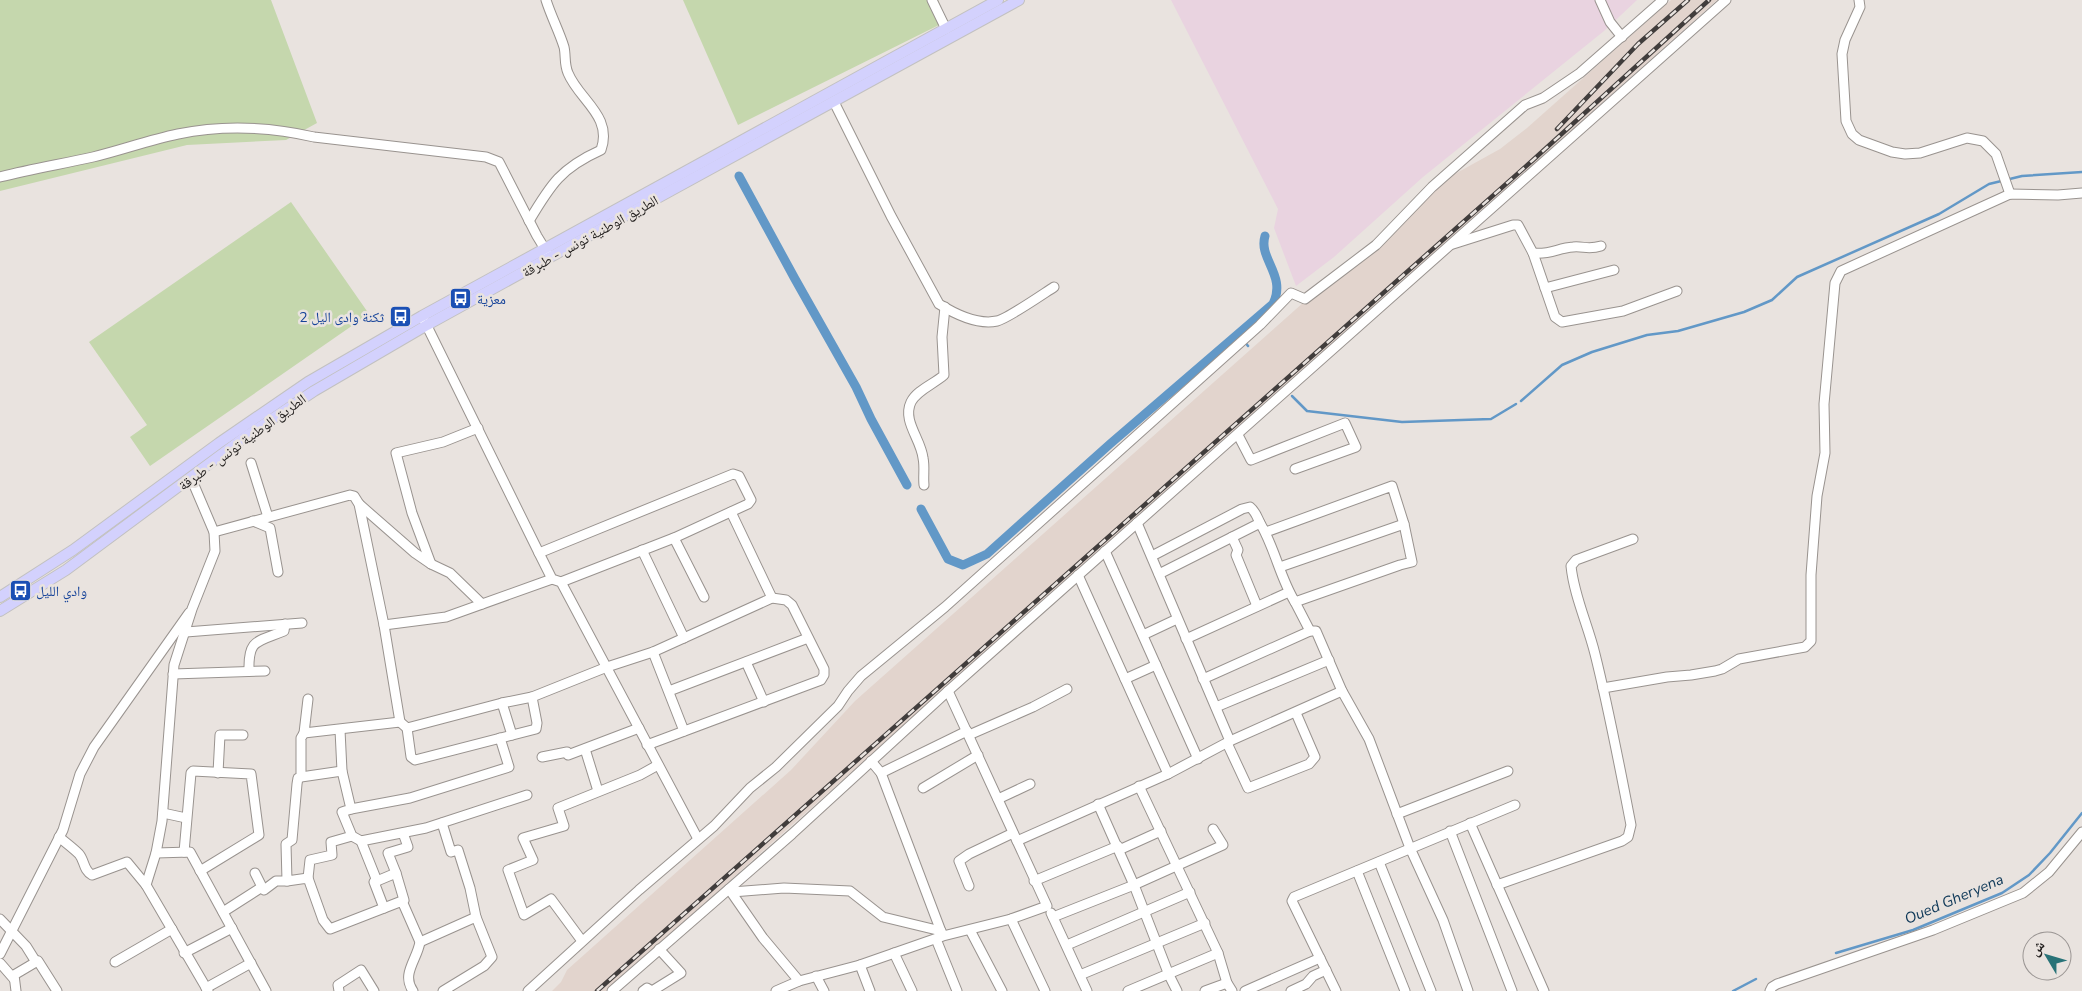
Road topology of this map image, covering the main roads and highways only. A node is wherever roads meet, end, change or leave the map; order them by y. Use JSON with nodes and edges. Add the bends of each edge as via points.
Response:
{"nodes":[{"id":1,"x":998,"y":0,"type":"edge"},
{"id":2,"x":1020,"y":0,"type":"edge"},
{"id":3,"x":976,"y":12,"type":"junction"},
{"id":4,"x":981,"y":22,"type":"junction"},
{"id":5,"x":548,"y":254,"type":"junction"},
{"id":6,"x":425,"y":321,"type":"junction"},
{"id":7,"x":0,"y":597,"type":"edge"},
{"id":8,"x":0,"y":611,"type":"edge"}],
"edges":[{"from":1,"to":3,"type":"main road","name":"الطريق الوطنية تونس - طبرقة"},
{"from":2,"to":4,"type":"main road","name":"الطريق الوطنية تونس - طبرقة"},
{"from":3,"to":4,"type":"main road"},
{"from":3,"to":5,"type":"main road","name":"الطريق الوطنية تونس - طبرقة","via":[[620,207]]},
{"from":4,"to":5,"type":"main road","name":"الطريق الوطنية تونس - طبرقة"},
{"from":5,"to":6,"type":"main road","name":"الطريق الوطنية تونس - طبرقة"},
{"from":6,"to":7,"type":"main road","name":"الطريق الوطنية تونس - طبرقة","via":[[308,382],[73,550]]},
{"from":6,"to":8,"type":"main road","name":"الطريق الوطنية تونس - طبرقة","via":[[245,437],[66,570]]}]}
